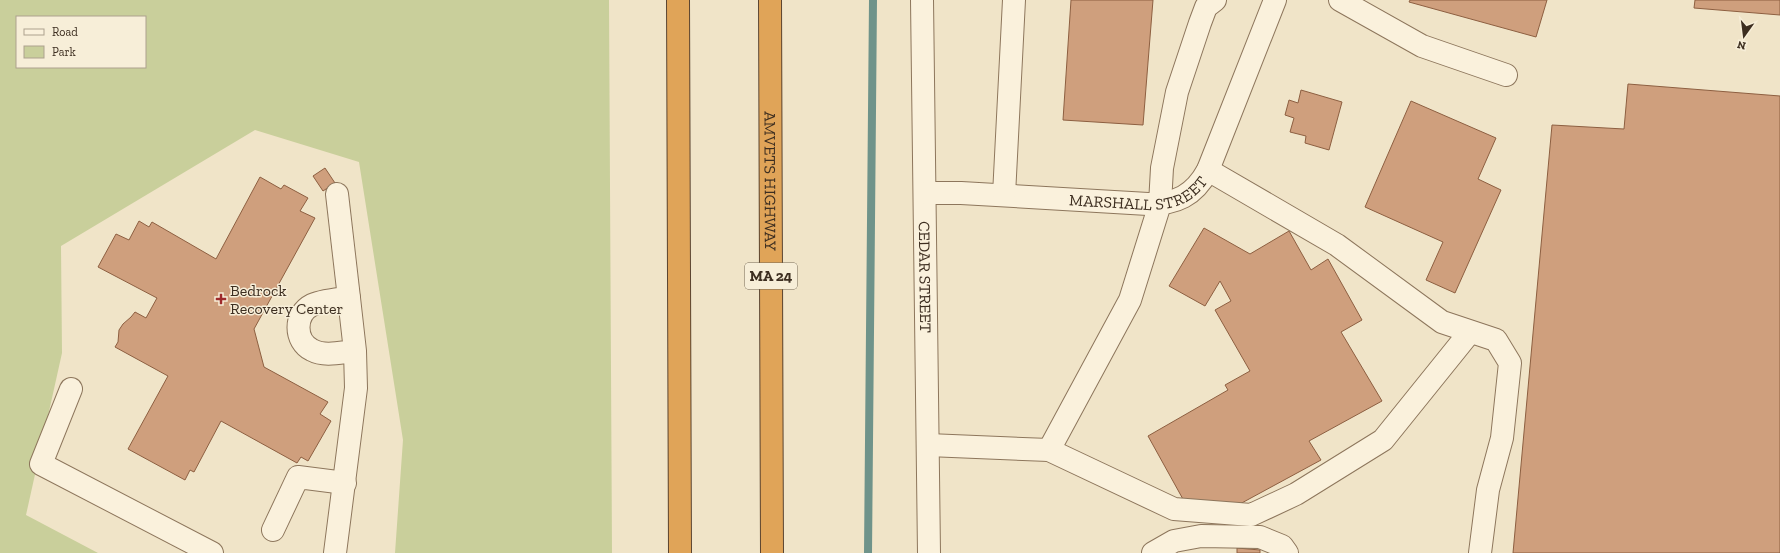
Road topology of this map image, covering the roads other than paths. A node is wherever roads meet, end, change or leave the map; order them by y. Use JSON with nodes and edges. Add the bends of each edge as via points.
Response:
{"nodes":[{"id":1,"x":678,"y":0,"type":"edge"},
{"id":2,"x":770,"y":0,"type":"edge"},
{"id":3,"x":922,"y":0,"type":"edge"},
{"id":4,"x":1014,"y":0,"type":"edge"},
{"id":5,"x":1215,"y":0,"type":"edge"},
{"id":6,"x":1276,"y":0,"type":"edge"},
{"id":7,"x":1340,"y":0,"type":"edge"},
{"id":8,"x":1506,"y":75,"type":"dead end"},
{"id":9,"x":1208,"y":170,"type":"junction"},
{"id":10,"x":925,"y":193,"type":"junction"},
{"id":11,"x":337,"y":194,"type":"dead end"},
{"id":12,"x":1004,"y":195,"type":"junction"},
{"id":13,"x":1160,"y":204,"type":"junction"},
{"id":14,"x":349,"y":298,"type":"junction"},
{"id":15,"x":1470,"y":332,"type":"junction"},
{"id":16,"x":355,"y":350,"type":"junction"},
{"id":17,"x":71,"y":389,"type":"dead end"},
{"id":18,"x":928,"y":445,"type":"junction"},
{"id":19,"x":1049,"y":450,"type":"junction"},
{"id":20,"x":345,"y":482,"type":"junction"},
{"id":21,"x":273,"y":530,"type":"dead end"},
{"id":22,"x":212,"y":553,"type":"edge"},
{"id":23,"x":335,"y":553,"type":"edge"},
{"id":24,"x":680,"y":553,"type":"edge"},
{"id":25,"x":772,"y":553,"type":"edge"},
{"id":26,"x":929,"y":553,"type":"edge"},
{"id":27,"x":1153,"y":553,"type":"edge"},
{"id":28,"x":1287,"y":553,"type":"edge"},
{"id":29,"x":1480,"y":553,"type":"edge"}],
"edges":[{"from":1,"to":24,"type":"highway"},
{"from":2,"to":25,"type":"highway","name":"AMVETS HIGHWAY","number":"MA 24"},
{"from":3,"to":10,"type":"street","name":"CEDAR STREET"},
{"from":4,"to":12,"type":"street"},
{"from":5,"to":13,"type":"street","via":[[1206,8],[1177,92],[1162,168]]},
{"from":6,"to":9,"type":"street","name":"MARSHALL STREET"},
{"from":7,"to":8,"type":"street","via":[[1422,46]]},
{"from":9,"to":13,"type":"street","name":"MARSHALL STREET","via":[[1194,190],[1172,202]]},
{"from":9,"to":15,"type":"street","via":[[1337,245],[1442,322]]},
{"from":10,"to":12,"type":"street","name":"MARSHALL STREET"},
{"from":10,"to":18,"type":"street","name":"CEDAR STREET"},
{"from":11,"to":14,"type":"street"},
{"from":12,"to":13,"type":"street","name":"MARSHALL STREET"},
{"from":13,"to":19,"type":"street","via":[[1130,300]]},
{"from":14,"to":16,"type":"street"},
{"from":14,"to":16,"type":"street","via":[[311,305],[300,318],[298,327],[304,344],[311,350],[329,353]]},
{"from":15,"to":19,"type":"street","via":[[1383,440],[1296,494],[1251,515],[1174,509]]},
{"from":15,"to":29,"type":"street","via":[[1496,340],[1510,363],[1502,438],[1488,490]]},
{"from":16,"to":20,"type":"street","via":[[355,407]]},
{"from":17,"to":22,"type":"street","via":[[41,464]]},
{"from":18,"to":19,"type":"street"},
{"from":18,"to":26,"type":"street","name":"CEDAR STREET"},
{"from":20,"to":21,"type":"street","via":[[298,478]]},
{"from":20,"to":23,"type":"street"},
{"from":27,"to":28,"type":"street","via":[[1174,541],[1201,536],[1260,536],[1282,546]]}]}
